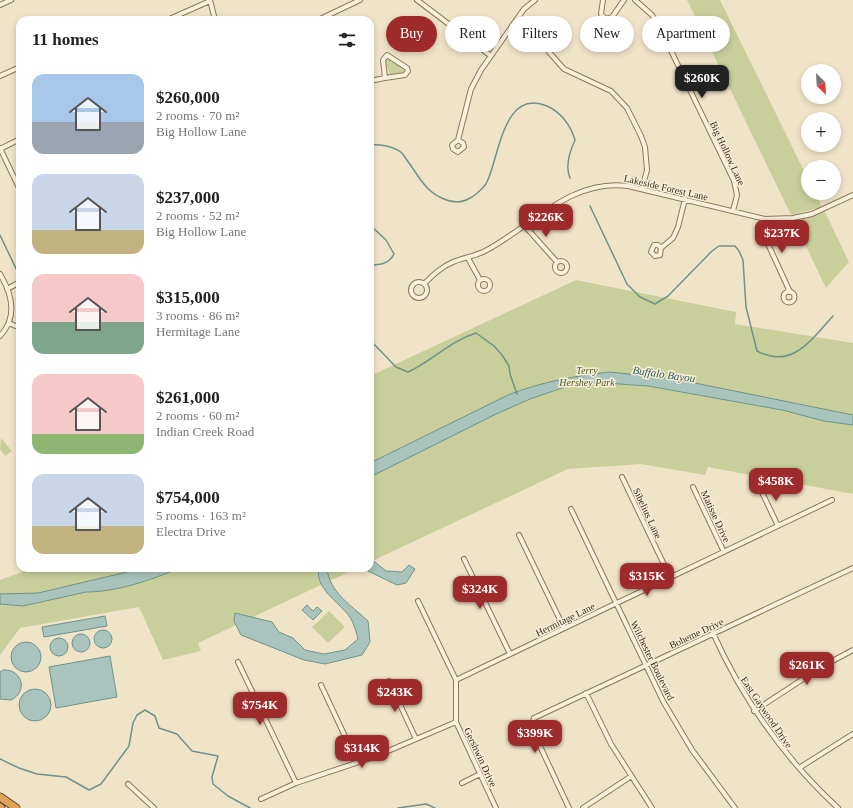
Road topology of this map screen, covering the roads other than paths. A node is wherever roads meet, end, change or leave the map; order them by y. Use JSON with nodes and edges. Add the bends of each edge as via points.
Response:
{"nodes":[{"id":1,"x":12,"y":0,"type":"edge"},
{"id":2,"x":360,"y":0,"type":"edge"},
{"id":3,"x":417,"y":0,"type":"edge"},
{"id":4,"x":535,"y":0,"type":"edge"},
{"id":5,"x":603,"y":0,"type":"edge"},
{"id":6,"x":624,"y":0,"type":"edge"},
{"id":7,"x":635,"y":0,"type":"edge"},
{"id":8,"x":210,"y":1,"type":"edge"},
{"id":9,"x":0,"y":5,"type":"edge"},
{"id":10,"x":176,"y":16,"type":"edge"},
{"id":11,"x":214,"y":16,"type":"edge"},
{"id":12,"x":326,"y":16,"type":"edge"},
{"id":13,"x":520,"y":16,"type":"edge"},
{"id":14,"x":508,"y":33,"type":"edge"},
{"id":15,"x":549,"y":52,"type":"edge"},
{"id":16,"x":491,"y":56,"type":"junction"},
{"id":17,"x":16,"y":69,"type":"edge"},
{"id":18,"x":0,"y":76,"type":"edge"},
{"id":19,"x":385,"y":78,"type":"junction"},
{"id":20,"x":374,"y":80,"type":"edge"},
{"id":21,"x":458,"y":140,"type":"dead end"},
{"id":22,"x":16,"y":141,"type":"edge"},
{"id":23,"x":0,"y":148,"type":"edge"},
{"id":24,"x":16,"y":182,"type":"edge"},
{"id":25,"x":642,"y":189,"type":"junction"},
{"id":26,"x":853,"y":195,"type":"edge"},
{"id":27,"x":685,"y":199,"type":"junction"},
{"id":28,"x":733,"y":211,"type":"junction"},
{"id":29,"x":765,"y":219,"type":"junction"},
{"id":30,"x":524,"y":225,"type":"junction"},
{"id":31,"x":661,"y":248,"type":"dead end"},
{"id":32,"x":468,"y":258,"type":"junction"},
{"id":33,"x":557,"y":262,"type":"dead end"},
{"id":34,"x":0,"y":274,"type":"edge"},
{"id":35,"x":480,"y":280,"type":"dead end"},
{"id":36,"x":16,"y":284,"type":"edge"},
{"id":37,"x":424,"y":284,"type":"dead end"},
{"id":38,"x":7,"y":289,"type":"junction"},
{"id":39,"x":790,"y":292,"type":"dead end"},
{"id":40,"x":9,"y":323,"type":"junction"},
{"id":41,"x":16,"y":326,"type":"edge"},
{"id":42,"x":0,"y":336,"type":"edge"},
{"id":43,"x":622,"y":477,"type":"dead end"},
{"id":44,"x":759,"y":486,"type":"dead end"},
{"id":45,"x":693,"y":487,"type":"dead end"},
{"id":46,"x":832,"y":500,"type":"dead end"},
{"id":47,"x":572,"y":509,"type":"dead end"},
{"id":48,"x":778,"y":526,"type":"junction"},
{"id":49,"x":518,"y":535,"type":"dead end"},
{"id":50,"x":724,"y":552,"type":"junction"},
{"id":51,"x":464,"y":559,"type":"dead end"},
{"id":52,"x":853,"y":568,"type":"edge"},
{"id":53,"x":670,"y":578,"type":"junction"},
{"id":54,"x":418,"y":601,"type":"dead end"},
{"id":55,"x":617,"y":603,"type":"junction"},
{"id":56,"x":564,"y":628,"type":"junction"},
{"id":57,"x":713,"y":634,"type":"junction"},
{"id":58,"x":853,"y":650,"type":"edge"},
{"id":59,"x":510,"y":654,"type":"junction"},
{"id":60,"x":238,"y":662,"type":"dead end"},
{"id":61,"x":646,"y":665,"type":"junction"},
{"id":62,"x":456,"y":680,"type":"junction"},
{"id":63,"x":389,"y":681,"type":"dead end"},
{"id":64,"x":321,"y":685,"type":"dead end"},
{"id":65,"x":586,"y":693,"type":"junction"},
{"id":66,"x":754,"y":711,"type":"junction"},
{"id":67,"x":456,"y":722,"type":"junction"},
{"id":68,"x":853,"y":734,"type":"edge"},
{"id":69,"x":416,"y":739,"type":"junction"},
{"id":70,"x":357,"y":762,"type":"junction"},
{"id":71,"x":799,"y":768,"type":"junction"},
{"id":72,"x":480,"y":774,"type":"junction"},
{"id":73,"x":630,"y":777,"type":"junction"},
{"id":74,"x":296,"y":783,"type":"junction"},
{"id":75,"x":462,"y":783,"type":"dead end"},
{"id":76,"x":128,"y":784,"type":"dead end"},
{"id":77,"x":1,"y":798,"type":"edge"},
{"id":78,"x":261,"y":799,"type":"dead end"},
{"id":79,"x":16,"y":808,"type":"edge"},
{"id":80,"x":154,"y":808,"type":"edge"},
{"id":81,"x":496,"y":808,"type":"edge"},
{"id":82,"x":569,"y":808,"type":"edge"},
{"id":83,"x":584,"y":808,"type":"edge"},
{"id":84,"x":652,"y":808,"type":"edge"},
{"id":85,"x":735,"y":808,"type":"edge"},
{"id":86,"x":838,"y":808,"type":"edge"}],
"edges":[{"from":1,"to":9,"type":"street"},
{"from":2,"to":12,"type":"street"},
{"from":3,"to":16,"type":"street"},
{"from":4,"to":13,"type":"street"},
{"from":5,"to":6,"type":"street","via":[[601,14],[606,20],[612,17]]},
{"from":7,"to":28,"type":"street","name":"Big Hollow Lane","via":[[652,15],[661,30],[734,181],[737,195]]},
{"from":8,"to":10,"type":"street"},
{"from":8,"to":11,"type":"street"},
{"from":14,"to":16,"type":"street"},
{"from":15,"to":25,"type":"street","via":[[564,69],[611,91],[627,108],[645,147],[647,170]]},
{"from":16,"to":21,"type":"street","via":[[471,89]]},
{"from":17,"to":18,"type":"street"},
{"from":19,"to":19,"type":"street","via":[[402,76],[408,71],[407,68],[387,55],[383,60]]},
{"from":19,"to":20,"type":"street"},
{"from":22,"to":23,"type":"street"},
{"from":23,"to":24,"type":"street"},
{"from":25,"to":27,"type":"street","name":"Lakeside Forest Lane"},
{"from":25,"to":30,"type":"street","name":"Lakeside Forest Lane","via":[[614,184],[596,186],[553,207]]},
{"from":26,"to":29,"type":"street","name":"Lakeside Forest Lane","via":[[812,214]]},
{"from":27,"to":28,"type":"street","name":"Lakeside Forest Lane"},
{"from":27,"to":31,"type":"street","via":[[673,238]]},
{"from":28,"to":29,"type":"street","name":"Lakeside Forest Lane"},
{"from":29,"to":39,"type":"street","via":[[768,244]]},
{"from":30,"to":32,"type":"street","name":"Lakeside Forest Lane"},
{"from":30,"to":33,"type":"street"},
{"from":32,"to":35,"type":"street"},
{"from":32,"to":37,"type":"street","name":"Lakeside Forest Lane","via":[[444,267]]},
{"from":34,"to":38,"type":"street"},
{"from":36,"to":38,"type":"street"},
{"from":38,"to":40,"type":"street","via":[[12,304]]},
{"from":40,"to":41,"type":"street"},
{"from":40,"to":42,"type":"street"},
{"from":43,"to":53,"type":"street","name":"Sibelius Lane"},
{"from":44,"to":48,"type":"street"},
{"from":45,"to":50,"type":"street","name":"Matisse Drive"},
{"from":46,"to":48,"type":"street","name":"Hermitage Lane"},
{"from":47,"to":55,"type":"street","name":"Wilchester Boulevard"},
{"from":48,"to":50,"type":"street","name":"Hermitage Lane"},
{"from":49,"to":56,"type":"street"},
{"from":50,"to":53,"type":"street","name":"Hermitage Lane"},
{"from":51,"to":59,"type":"street"},
{"from":52,"to":57,"type":"street","name":"Boheme Drive"},
{"from":53,"to":55,"type":"street","name":"Hermitage Lane"},
{"from":54,"to":62,"type":"street","name":"Gershwin Drive"},
{"from":55,"to":56,"type":"street","name":"Hermitage Lane"},
{"from":55,"to":61,"type":"street","name":"Wilchester Boulevard"},
{"from":56,"to":59,"type":"street","name":"Hermitage Lane"},
{"from":57,"to":61,"type":"street","name":"Boheme Drive"},
{"from":57,"to":66,"type":"street","name":"East Gaywood Drive"},
{"from":58,"to":66,"type":"street","via":[[823,666]]},
{"from":59,"to":62,"type":"street","name":"Hermitage Lane"},
{"from":60,"to":74,"type":"street"},
{"from":61,"to":65,"type":"street","name":"Boheme Drive"},
{"from":61,"to":85,"type":"street","name":"Wilchester Boulevard","via":[[688,744]]},
{"from":62,"to":67,"type":"street","name":"Gershwin Drive"},
{"from":63,"to":69,"type":"street"},
{"from":64,"to":70,"type":"street"},
{"from":65,"to":73,"type":"street"},
{"from":65,"to":82,"type":"street","name":"Boheme Drive","via":[[534,718],[531,727]]},
{"from":66,"to":71,"type":"street","name":"East Gaywood Drive"},
{"from":67,"to":69,"type":"street"},
{"from":67,"to":72,"type":"street","name":"Gershwin Drive"},
{"from":68,"to":71,"type":"street"},
{"from":69,"to":70,"type":"street"},
{"from":70,"to":74,"type":"street"},
{"from":71,"to":86,"type":"street","name":"East Gaywood Drive"},
{"from":72,"to":75,"type":"street"},
{"from":72,"to":81,"type":"street","name":"Gershwin Drive"},
{"from":73,"to":83,"type":"street"},
{"from":73,"to":84,"type":"street"},
{"from":74,"to":78,"type":"street"},
{"from":76,"to":80,"type":"street"},
{"from":77,"to":79,"type":"highway"}]}
